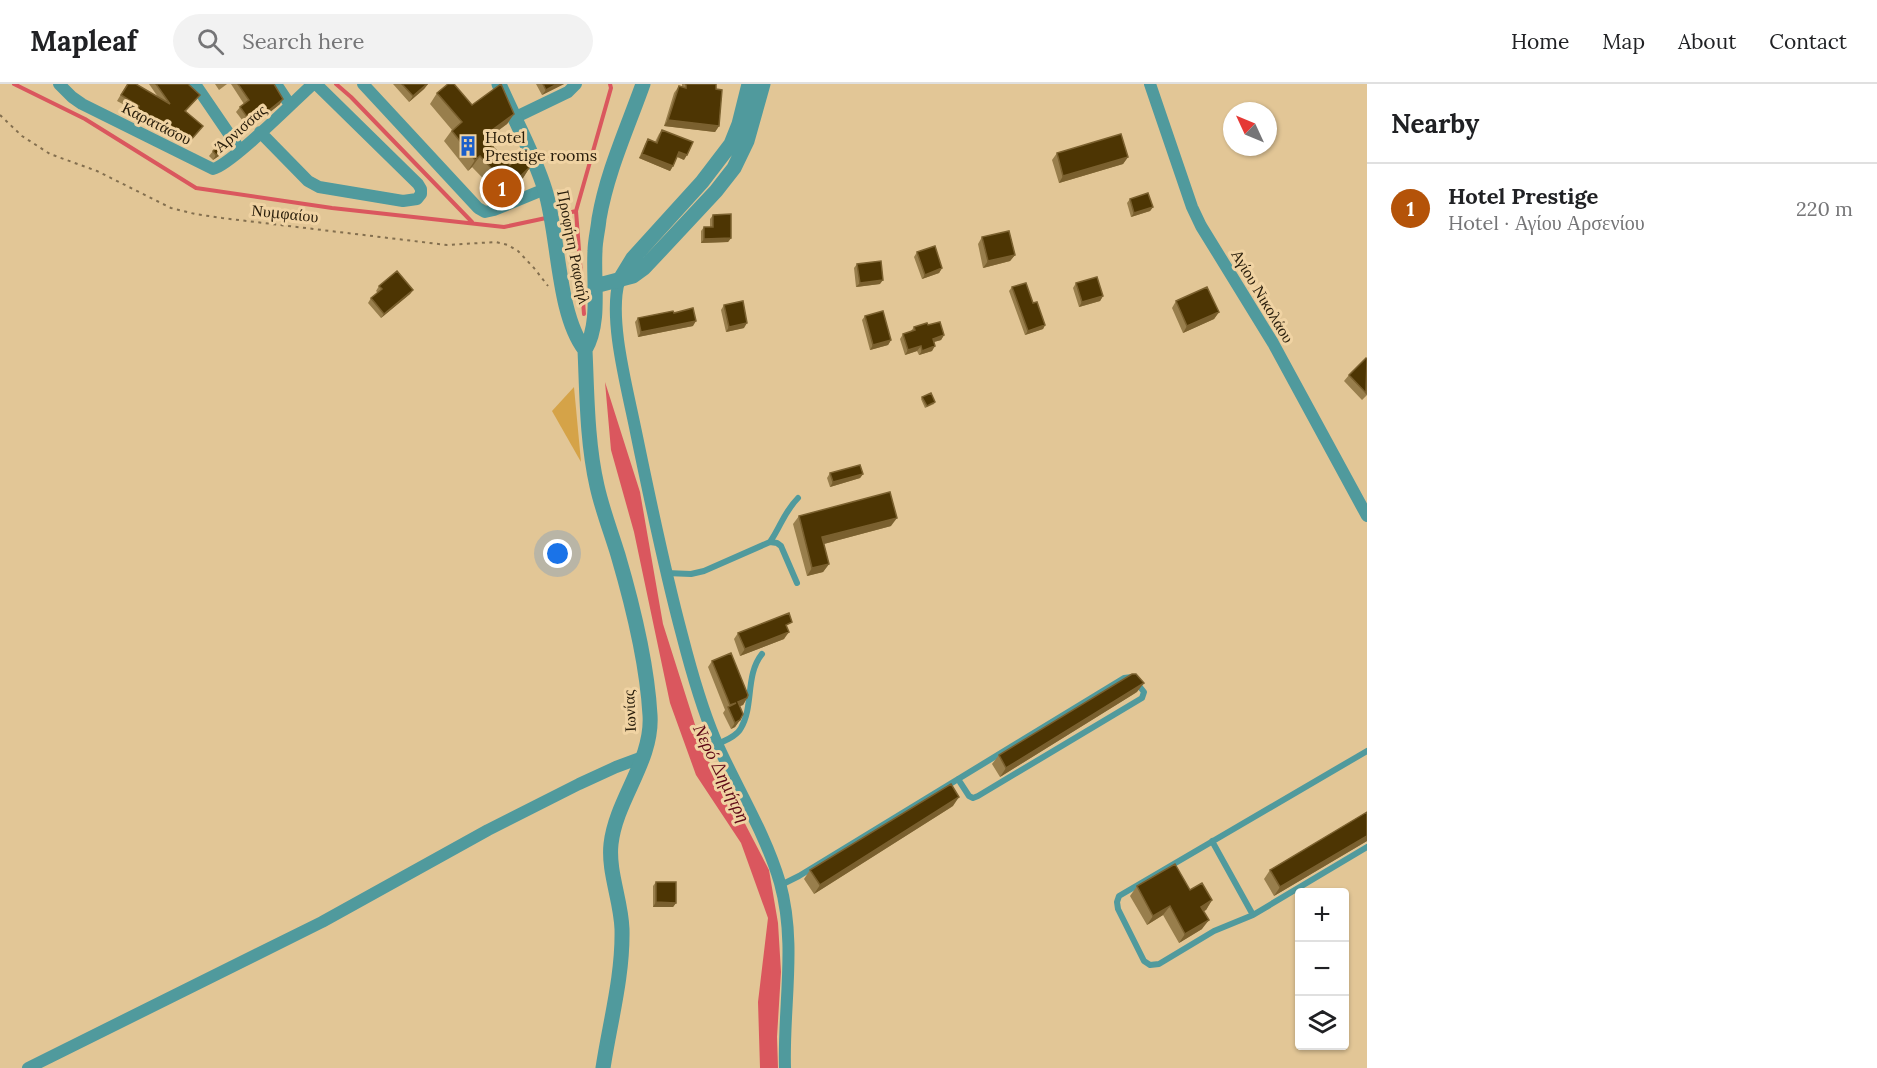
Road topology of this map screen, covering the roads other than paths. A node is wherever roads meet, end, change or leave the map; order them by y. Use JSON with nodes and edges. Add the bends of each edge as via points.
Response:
{"nodes":[{"id":1,"x":59,"y":84,"type":"edge"},
{"id":2,"x":195,"y":84,"type":"edge"},
{"id":3,"x":276,"y":84,"type":"edge"},
{"id":4,"x":314,"y":84,"type":"edge"},
{"id":5,"x":363,"y":84,"type":"edge"},
{"id":6,"x":499,"y":84,"type":"edge"},
{"id":7,"x":576,"y":84,"type":"edge"},
{"id":8,"x":643,"y":84,"type":"edge"},
{"id":9,"x":749,"y":84,"type":"edge"},
{"id":10,"x":763,"y":84,"type":"edge"},
{"id":11,"x":1150,"y":84,"type":"edge"},
{"id":12,"x":290,"y":105,"type":"junction"},
{"id":13,"x":514,"y":118,"type":"junction"},
{"id":14,"x":260,"y":132,"type":"junction"},
{"id":15,"x":240,"y":150,"type":"junction"},
{"id":16,"x":213,"y":169,"type":"joint"},
{"id":17,"x":544,"y":189,"type":"junction"},
{"id":18,"x":619,"y":281,"type":"junction"},
{"id":19,"x":595,"y":286,"type":"junction"},
{"id":20,"x":585,"y":350,"type":"junction"},
{"id":21,"x":798,"y":498,"type":"dead end"},
{"id":22,"x":1367,"y":516,"type":"edge"},
{"id":23,"x":770,"y":542,"type":"junction"},
{"id":24,"x":666,"y":573,"type":"junction"},
{"id":25,"x":796,"y":583,"type":"dead end"},
{"id":26,"x":762,"y":654,"type":"dead end"},
{"id":27,"x":718,"y":744,"type":"junction"},
{"id":28,"x":1367,"y":751,"type":"edge"},
{"id":29,"x":644,"y":756,"type":"junction"},
{"id":30,"x":958,"y":779,"type":"junction"},
{"id":31,"x":1212,"y":841,"type":"junction"},
{"id":32,"x":1367,"y":847,"type":"edge"},
{"id":33,"x":780,"y":885,"type":"junction"},
{"id":34,"x":1253,"y":915,"type":"junction"},
{"id":35,"x":28,"y":1068,"type":"edge"},
{"id":36,"x":603,"y":1068,"type":"edge"},
{"id":37,"x":784,"y":1068,"type":"edge"}],
"edges":[{"from":1,"to":16,"type":"street","name":"Καρατάσου","via":[[82,104]]},
{"from":2,"to":15,"type":"street"},
{"from":3,"to":12,"type":"street"},
{"from":4,"to":12,"type":"street","name":"Άρνισσας"},
{"from":4,"to":14,"type":"street","via":[[418,184],[421,194],[417,199],[402,201],[319,187],[308,181]]},
{"from":5,"to":17,"type":"street","via":[[478,208],[485,212],[494,210]]},
{"from":6,"to":13,"type":"street","name":"Προφήτη Ραφαήλ"},
{"from":7,"to":13,"type":"street","via":[[568,92]]},
{"from":8,"to":19,"type":"street","via":[[604,196],[595,250]]},
{"from":9,"to":18,"type":"street","via":[[731,144],[633,258]]},
{"from":10,"to":18,"type":"street","via":[[747,141],[734,168],[654,259],[633,276]]},
{"from":11,"to":22,"type":"street","name":"Αγίου Νικολάου","via":[[1201,226],[1274,343]]},
{"from":12,"to":14,"type":"street","name":"Άρνισσας"},
{"from":13,"to":17,"type":"street","name":"Προφήτη Ραφαήλ"},
{"from":14,"to":15,"type":"street","name":"Άρνισσας"},
{"from":15,"to":16,"type":"street","name":"Άρνισσας"},
{"from":17,"to":20,"type":"street","name":"Προφήτη Ραφαήλ","via":[[567,305],[578,341]]},
{"from":18,"to":19,"type":"street"},
{"from":18,"to":24,"type":"street","via":[[615,316]]},
{"from":19,"to":20,"type":"street","via":[[592,332]]},
{"from":20,"to":29,"type":"street","name":"Ιωνίας","via":[[591,453],[597,486],[618,555],[649,701],[649,735]]},
{"from":21,"to":23,"type":"lane","via":[[782,517]]},
{"from":23,"to":24,"type":"lane","via":[[704,571]]},
{"from":23,"to":25,"type":"lane","via":[[781,546]]},
{"from":24,"to":27,"type":"street","via":[[691,668]]},
{"from":26,"to":27,"type":"lane","via":[[752,677],[740,730]]},
{"from":27,"to":33,"type":"street","via":[[768,849]]},
{"from":28,"to":31,"type":"lane"},
{"from":29,"to":35,"type":"street","via":[[488,830],[322,922]]},
{"from":29,"to":36,"type":"street","name":"Ιωνίας","via":[[611,844],[610,862],[622,929],[620,967]]},
{"from":30,"to":30,"type":"lane","via":[[1124,678],[1132,677],[1144,692],[1142,698],[978,796],[969,796]]},
{"from":30,"to":33,"type":"lane"},
{"from":31,"to":34,"type":"lane"},
{"from":31,"to":34,"type":"lane","via":[[1119,896],[1118,909],[1144,961],[1159,964]]},
{"from":32,"to":34,"type":"lane"},
{"from":33,"to":37,"type":"street","via":[[790,941]]}]}
